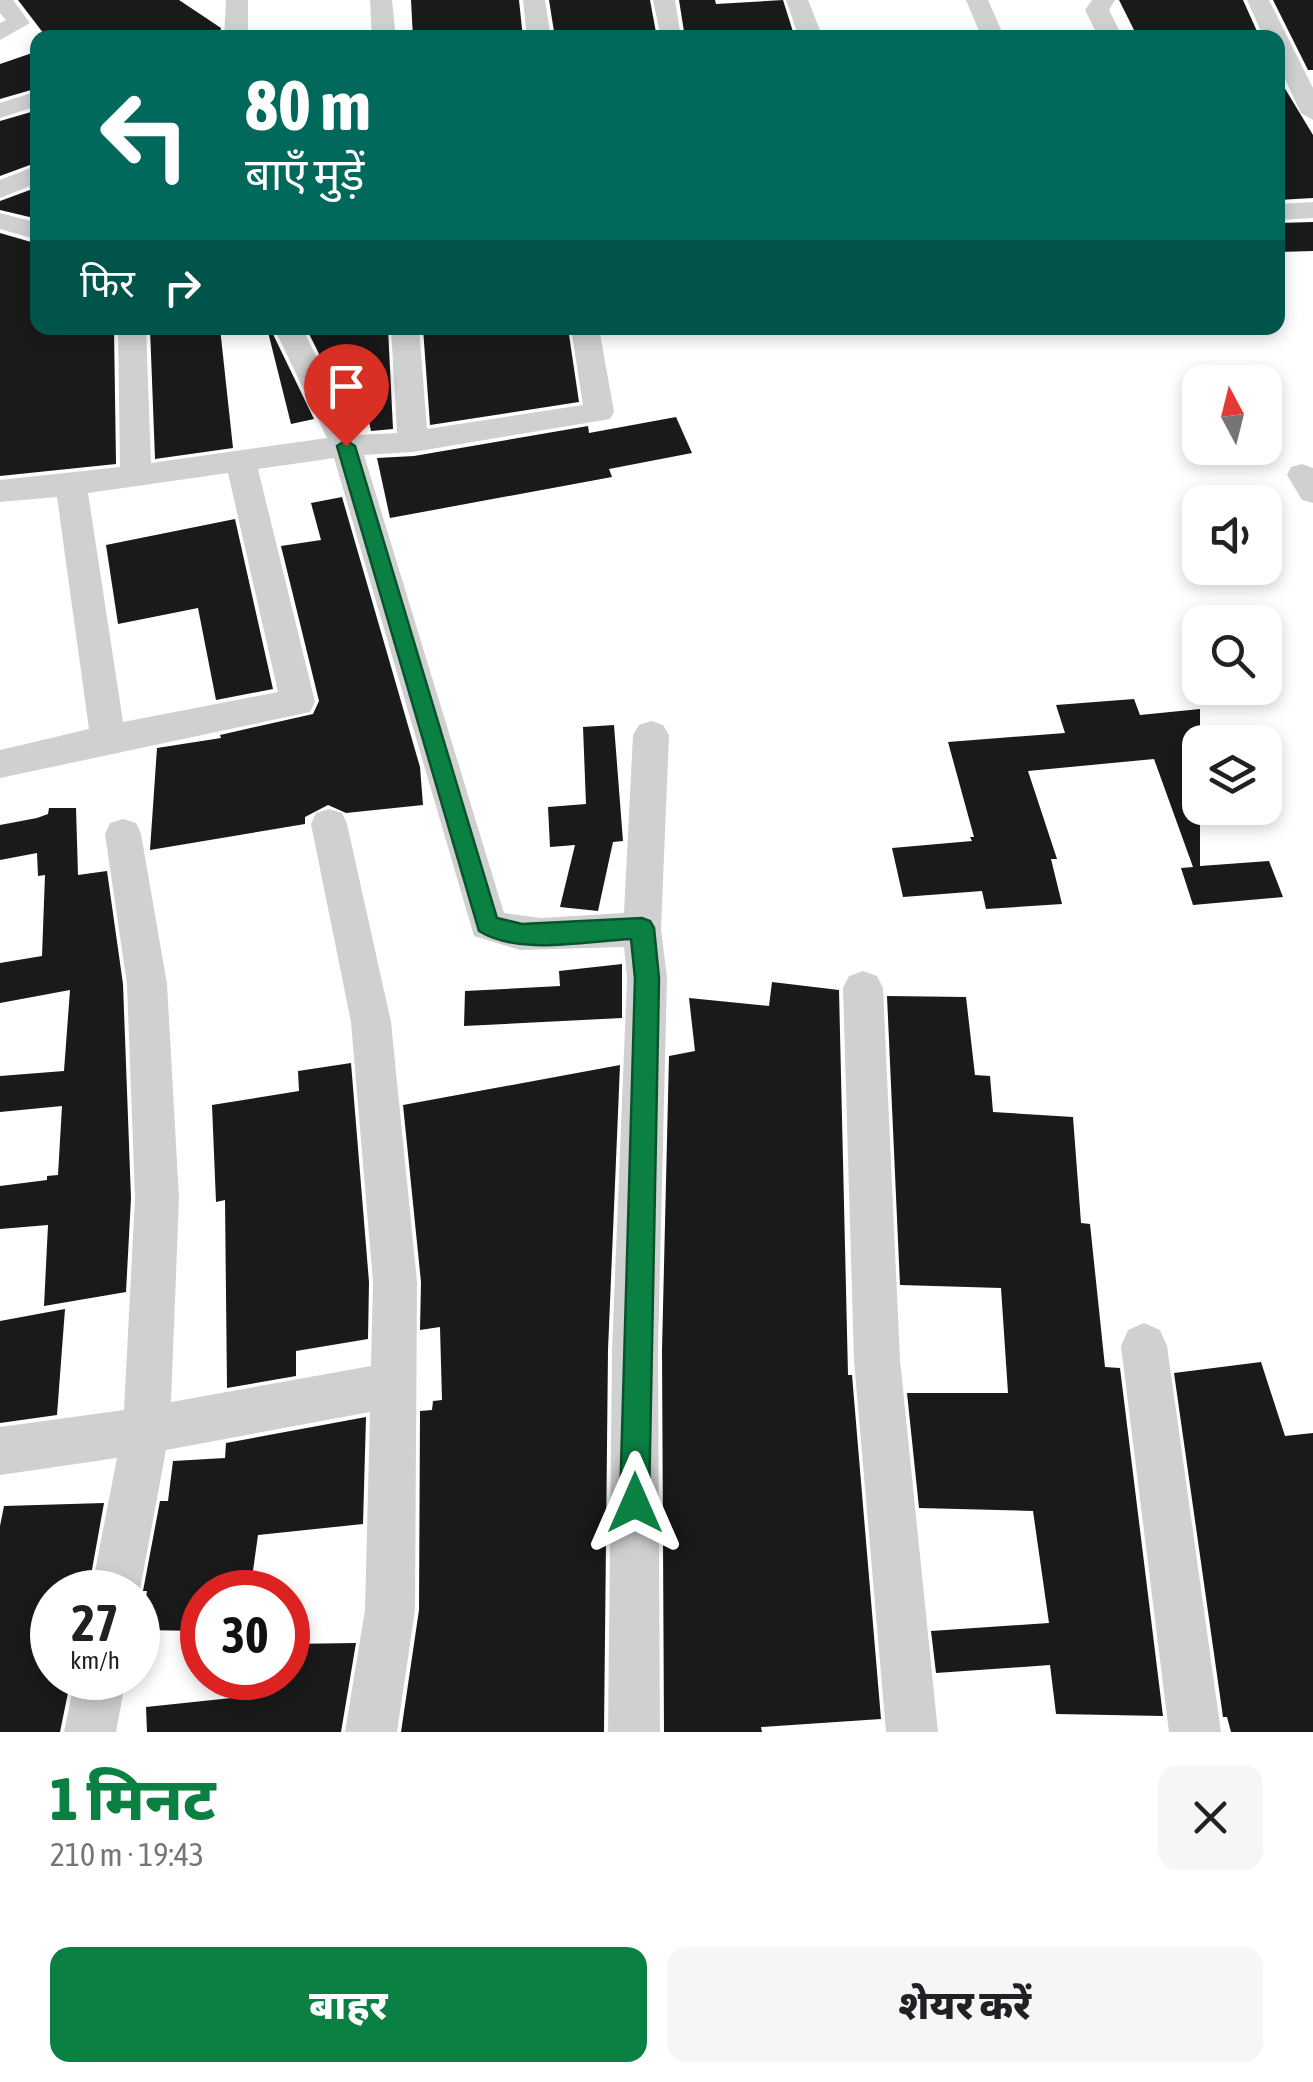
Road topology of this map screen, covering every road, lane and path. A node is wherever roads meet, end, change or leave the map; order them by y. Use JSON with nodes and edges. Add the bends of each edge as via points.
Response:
{"nodes":[{"id":1,"x":0,"y":0,"type":"edge"},
{"id":2,"x":236,"y":0,"type":"edge"},
{"id":3,"x":381,"y":0,"type":"edge"},
{"id":4,"x":534,"y":0,"type":"edge"},
{"id":5,"x":664,"y":0,"type":"edge"},
{"id":6,"x":797,"y":0,"type":"edge"},
{"id":7,"x":976,"y":0,"type":"edge"},
{"id":8,"x":1104,"y":0,"type":"edge"},
{"id":9,"x":1258,"y":0,"type":"edge"},
{"id":10,"x":236,"y":30,"type":"edge"},
{"id":11,"x":383,"y":30,"type":"edge"},
{"id":12,"x":538,"y":30,"type":"edge"},
{"id":13,"x":671,"y":30,"type":"edge"},
{"id":14,"x":808,"y":30,"type":"edge"},
{"id":15,"x":989,"y":30,"type":"edge"},
{"id":16,"x":1107,"y":30,"type":"edge"},
{"id":17,"x":1273,"y":30,"type":"edge"},
{"id":18,"x":0,"y":33,"type":"edge"},
{"id":19,"x":1285,"y":56,"type":"edge"},
{"id":20,"x":30,"y":101,"type":"edge"},
{"id":21,"x":0,"y":110,"type":"edge"},
{"id":22,"x":1313,"y":114,"type":"edge"},
{"id":23,"x":30,"y":177,"type":"edge"},
{"id":24,"x":0,"y":190,"type":"edge"},
{"id":25,"x":1313,"y":210,"type":"edge"},
{"id":26,"x":1285,"y":212,"type":"edge"},
{"id":27,"x":0,"y":220,"type":"edge"},
{"id":28,"x":30,"y":229,"type":"edge"},
{"id":29,"x":132,"y":335,"type":"edge"},
{"id":30,"x":291,"y":335,"type":"edge"},
{"id":31,"x":405,"y":335,"type":"edge"},
{"id":32,"x":586,"y":335,"type":"edge"},
{"id":33,"x":413,"y":442,"type":"junction"},
{"id":34,"x":346,"y":446,"type":"junction"},
{"id":35,"x":241,"y":461,"type":"junction"},
{"id":36,"x":136,"y":476,"type":"junction"},
{"id":37,"x":71,"y":485,"type":"junction"},
{"id":38,"x":0,"y":491,"type":"edge"},
{"id":39,"x":651,"y":735,"type":"dead end"},
{"id":40,"x":108,"y":740,"type":"junction"},
{"id":41,"x":0,"y":764,"type":"edge"},
{"id":42,"x":329,"y":824,"type":"dead end"},
{"id":43,"x":123,"y":834,"type":"dead end"},
{"id":44,"x":642,"y":928,"type":"junction"},
{"id":45,"x":863,"y":988,"type":"dead end"},
{"id":46,"x":1144,"y":1346,"type":"dead end"},
{"id":47,"x":393,"y":1385,"type":"junction"},
{"id":48,"x":146,"y":1430,"type":"junction"},
{"id":49,"x":0,"y":1451,"type":"edge"},
{"id":50,"x":120,"y":1570,"type":"edge"},
{"id":51,"x":97,"y":1700,"type":"edge"},
{"id":52,"x":90,"y":1732,"type":"edge"},
{"id":53,"x":371,"y":1732,"type":"edge"},
{"id":54,"x":634,"y":1732,"type":"edge"},
{"id":55,"x":912,"y":1732,"type":"edge"},
{"id":56,"x":1195,"y":1732,"type":"edge"}],
"edges":[{"from":1,"to":18,"type":"street","via":[[18,24]]},
{"from":2,"to":10,"type":"street"},
{"from":3,"to":11,"type":"street"},
{"from":4,"to":12,"type":"street"},
{"from":5,"to":13,"type":"street"},
{"from":6,"to":14,"type":"street"},
{"from":7,"to":15,"type":"street"},
{"from":8,"to":16,"type":"street","via":[[1097,10]]},
{"from":9,"to":17,"type":"street"},
{"from":19,"to":22,"type":"street"},
{"from":20,"to":21,"type":"street"},
{"from":23,"to":24,"type":"street"},
{"from":25,"to":26,"type":"street"},
{"from":27,"to":28,"type":"street"},
{"from":29,"to":36,"type":"street"},
{"from":30,"to":34,"type":"street"},
{"from":31,"to":33,"type":"street"},
{"from":32,"to":33,"type":"street","via":[[599,412]]},
{"from":33,"to":34,"type":"street"},
{"from":34,"to":35,"type":"street"},
{"from":34,"to":44,"type":"street","via":[[488,924],[522,934]]},
{"from":35,"to":36,"type":"street"},
{"from":35,"to":40,"type":"street","via":[[298,702]]},
{"from":36,"to":37,"type":"street"},
{"from":37,"to":38,"type":"street"},
{"from":37,"to":40,"type":"street"},
{"from":39,"to":44,"type":"street"},
{"from":40,"to":41,"type":"street"},
{"from":42,"to":47,"type":"street","via":[[372,1022],[395,1282]]},
{"from":43,"to":48,"type":"street","via":[[147,984],[157,1198]]},
{"from":44,"to":54,"type":"street","via":[[647,978],[635,1350]]},
{"from":45,"to":55,"type":"street","via":[[877,1360]]},
{"from":46,"to":56,"type":"street"},
{"from":47,"to":48,"type":"street"},
{"from":47,"to":53,"type":"street","via":[[390,1610]]},
{"from":48,"to":49,"type":"street"},
{"from":48,"to":50,"type":"street"},
{"from":51,"to":52,"type":"street"}]}
